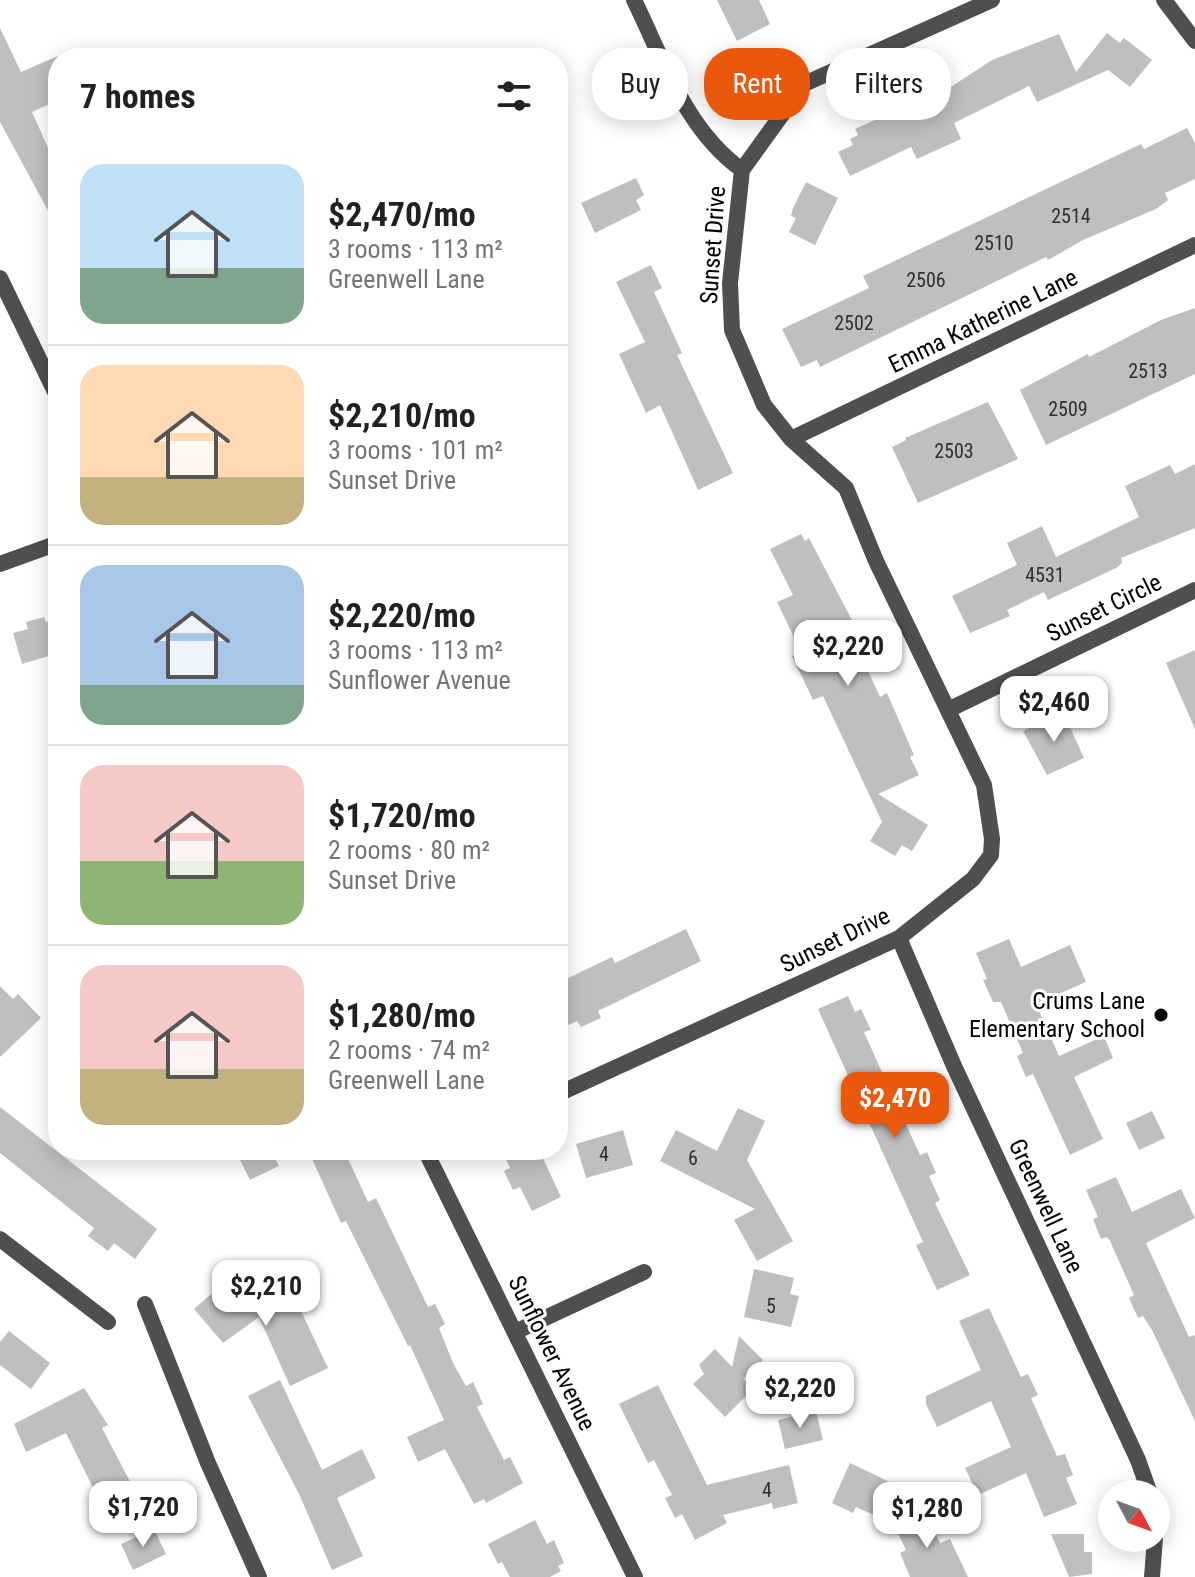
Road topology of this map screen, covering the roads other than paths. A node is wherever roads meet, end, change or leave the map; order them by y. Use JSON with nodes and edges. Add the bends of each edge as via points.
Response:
{"nodes":[{"id":1,"x":634,"y":0,"type":"edge"},
{"id":2,"x":992,"y":0,"type":"edge"},
{"id":3,"x":1164,"y":0,"type":"edge"},
{"id":4,"x":1195,"y":41,"type":"edge"},
{"id":5,"x":742,"y":170,"type":"junction"},
{"id":6,"x":1195,"y":245,"type":"edge"},
{"id":7,"x":0,"y":278,"type":"edge"},
{"id":8,"x":48,"y":377,"type":"edge"},
{"id":9,"x":791,"y":439,"type":"junction"},
{"id":10,"x":48,"y":547,"type":"edge"},
{"id":11,"x":0,"y":564,"type":"edge"},
{"id":12,"x":1195,"y":590,"type":"edge"},
{"id":13,"x":948,"y":710,"type":"junction"},
{"id":14,"x":899,"y":938,"type":"junction"},
{"id":15,"x":568,"y":1089,"type":"edge"},
{"id":16,"x":430,"y":1160,"type":"edge"},
{"id":17,"x":0,"y":1239,"type":"edge"},
{"id":18,"x":644,"y":1272,"type":"dead end"},
{"id":19,"x":145,"y":1304,"type":"dead end"},
{"id":20,"x":108,"y":1322,"type":"dead end"},
{"id":21,"x":515,"y":1332,"type":"junction"},
{"id":22,"x":1145,"y":1480,"type":"edge"},
{"id":23,"x":1154,"y":1552,"type":"edge"},
{"id":24,"x":259,"y":1577,"type":"edge"},
{"id":25,"x":635,"y":1577,"type":"edge"},
{"id":26,"x":1152,"y":1577,"type":"edge"}],
"edges":[{"from":1,"to":5,"type":"street","name":"Sunset Drive","via":[[695,126]]},
{"from":2,"to":5,"type":"street","name":"Sunset Drive","via":[[804,84]]},
{"from":3,"to":4,"type":"street"},
{"from":5,"to":9,"type":"street","name":"Sunset Drive","via":[[730,283],[732,330],[764,405]]},
{"from":6,"to":9,"type":"street","name":"Emma Katherine Lane"},
{"from":7,"to":8,"type":"street"},
{"from":9,"to":13,"type":"street","name":"Sunset Drive","via":[[846,488]]},
{"from":10,"to":11,"type":"street"},
{"from":12,"to":13,"type":"street","name":"Sunset Circle"},
{"from":13,"to":14,"type":"street","name":"Sunset Drive","via":[[984,785],[991,855],[973,879]]},
{"from":14,"to":15,"type":"street","name":"Sunset Drive"},
{"from":14,"to":22,"type":"street","name":"Greenwell Lane"},
{"from":16,"to":21,"type":"street","name":"Sunflower Avenue"},
{"from":17,"to":20,"type":"street"},
{"from":18,"to":21,"type":"street"},
{"from":19,"to":24,"type":"street"},
{"from":21,"to":25,"type":"street","name":"Sunflower Avenue"},
{"from":23,"to":26,"type":"street"}]}
